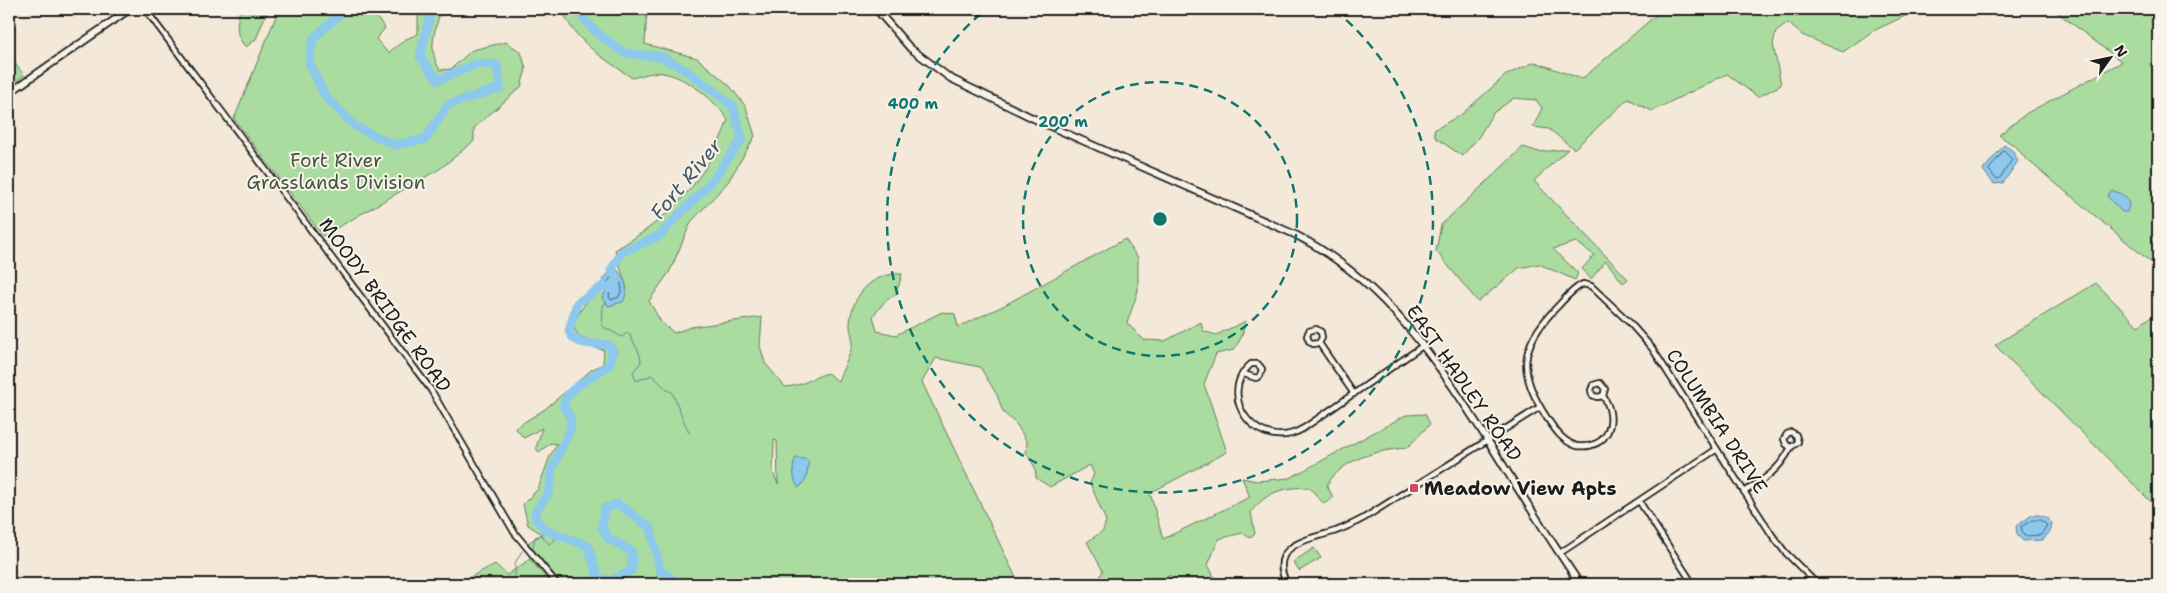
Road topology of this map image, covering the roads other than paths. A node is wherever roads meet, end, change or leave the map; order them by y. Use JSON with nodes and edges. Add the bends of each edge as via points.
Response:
{"nodes":[{"id":1,"x":130,"y":9,"type":"edge"},
{"id":2,"x":145,"y":9,"type":"edge"},
{"id":3,"x":876,"y":9,"type":"edge"},
{"id":4,"x":9,"y":93,"type":"edge"},
{"id":5,"x":1319,"y":343,"type":"dead end"},
{"id":6,"x":1424,"y":345,"type":"junction"},
{"id":7,"x":1244,"y":374,"type":"dead end"},
{"id":8,"x":1354,"y":394,"type":"junction"},
{"id":9,"x":1602,"y":396,"type":"dead end"},
{"id":10,"x":1540,"y":407,"type":"junction"},
{"id":11,"x":1488,"y":441,"type":"junction"},
{"id":12,"x":1790,"y":447,"type":"dead end"},
{"id":13,"x":1717,"y":449,"type":"junction"},
{"id":14,"x":1744,"y":492,"type":"junction"},
{"id":15,"x":1639,"y":501,"type":"junction"},
{"id":16,"x":1560,"y":553,"type":"junction"},
{"id":17,"x":1575,"y":577,"type":"junction"},
{"id":18,"x":557,"y":584,"type":"edge"},
{"id":19,"x":1287,"y":584,"type":"edge"},
{"id":20,"x":1564,"y":584,"type":"edge"},
{"id":21,"x":1580,"y":584,"type":"edge"},
{"id":22,"x":1693,"y":584,"type":"edge"},
{"id":23,"x":1817,"y":584,"type":"edge"}],
"edges":[{"from":1,"to":4,"type":"street"},
{"from":2,"to":18,"type":"street","name":"MOODY BRIDGE ROAD","via":[[431,390],[514,532]]},
{"from":3,"to":6,"type":"street","name":"EAST HADLEY ROAD","via":[[910,48],[950,78],[1045,124],[1296,235],[1332,255],[1389,304]]},
{"from":5,"to":8,"type":"street"},
{"from":6,"to":8,"type":"street"},
{"from":6,"to":11,"type":"street","name":"EAST HADLEY ROAD"},
{"from":7,"to":8,"type":"street","via":[[1238,390],[1241,409],[1254,427],[1271,435],[1301,431]]},
{"from":9,"to":10,"type":"street","via":[[1610,410],[1611,425],[1601,439],[1587,446],[1577,446],[1564,440]]},
{"from":10,"to":11,"type":"street"},
{"from":10,"to":13,"type":"street","name":"COLUMBIA DRIVE","via":[[1526,376],[1529,344],[1550,315],[1583,284],[1591,286],[1647,342]]},
{"from":11,"to":16,"type":"street","name":"EAST HADLEY ROAD"},
{"from":11,"to":19,"type":"street","via":[[1357,522],[1296,542],[1284,560],[1283,573]]},
{"from":12,"to":14,"type":"street","via":[[1776,470]]},
{"from":13,"to":14,"type":"street","name":"COLUMBIA DRIVE"},
{"from":13,"to":15,"type":"street"},
{"from":14,"to":23,"type":"street","name":"COLUMBIA DRIVE","via":[[1781,548]]},
{"from":15,"to":16,"type":"street"},
{"from":15,"to":22,"type":"street"},
{"from":16,"to":17,"type":"street","name":"EAST HADLEY ROAD"},
{"from":17,"to":20,"type":"street"},
{"from":17,"to":21,"type":"street","name":"EAST HADLEY ROAD"}]}
